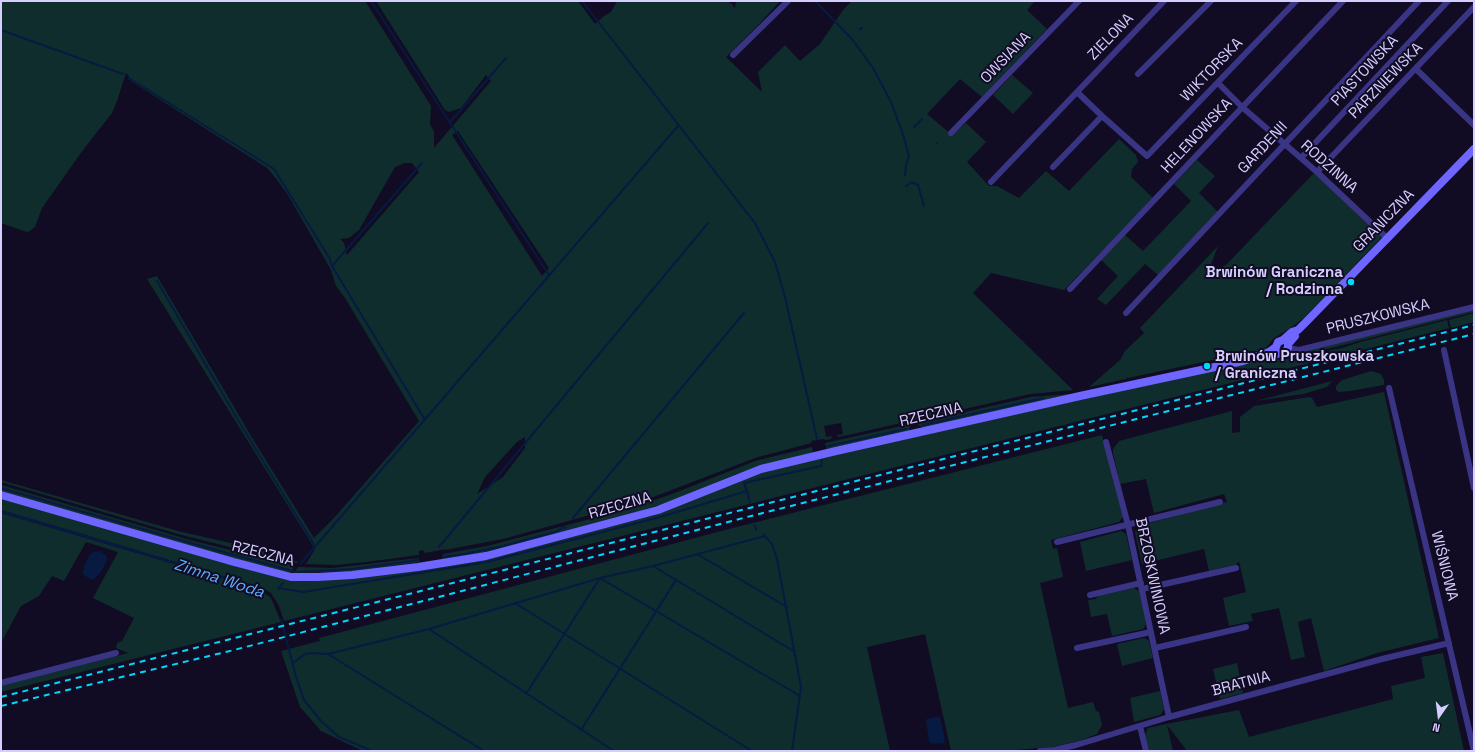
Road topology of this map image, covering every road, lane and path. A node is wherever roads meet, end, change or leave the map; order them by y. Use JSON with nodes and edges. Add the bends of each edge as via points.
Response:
{"nodes":[{"id":1,"x":788,"y":1,"type":"edge"},
{"id":2,"x":1079,"y":1,"type":"edge"},
{"id":3,"x":1164,"y":1,"type":"edge"},
{"id":4,"x":1211,"y":1,"type":"edge"},
{"id":5,"x":1296,"y":1,"type":"edge"},
{"id":6,"x":1343,"y":1,"type":"edge"},
{"id":7,"x":1419,"y":1,"type":"edge"},
{"id":8,"x":1448,"y":1,"type":"edge"},
{"id":9,"x":1474,"y":7,"type":"edge"},
{"id":10,"x":733,"y":55,"type":"dead end"},
{"id":11,"x":1416,"y":69,"type":"junction"},
{"id":12,"x":1138,"y":74,"type":"dead end"},
{"id":13,"x":1218,"y":83,"type":"junction"},
{"id":14,"x":1077,"y":92,"type":"junction"},
{"id":15,"x":1242,"y":107,"type":"junction"},
{"id":16,"x":1102,"y":116,"type":"junction"},
{"id":17,"x":1474,"y":125,"type":"edge"},
{"id":18,"x":951,"y":132,"type":"dead end"},
{"id":19,"x":1285,"y":143,"type":"junction"},
{"id":20,"x":1474,"y":149,"type":"edge"},
{"id":21,"x":1301,"y":158,"type":"junction"},
{"id":22,"x":1053,"y":167,"type":"dead end"},
{"id":23,"x":1317,"y":172,"type":"junction"},
{"id":24,"x":991,"y":182,"type":"dead end"},
{"id":25,"x":1388,"y":238,"type":"junction"},
{"id":26,"x":1070,"y":289,"type":"dead end"},
{"id":27,"x":1474,"y":307,"type":"edge"},
{"id":28,"x":1126,"y":313,"type":"dead end"},
{"id":29,"x":1283,"y":346,"type":"junction"},
{"id":30,"x":1444,"y":350,"type":"dead end"},
{"id":31,"x":1389,"y":388,"type":"dead end"},
{"id":32,"x":1106,"y":442,"type":"dead end"},
{"id":33,"x":1474,"y":488,"type":"edge"},
{"id":34,"x":1,"y":495,"type":"edge"},
{"id":35,"x":1220,"y":502,"type":"dead end"},
{"id":36,"x":1128,"y":524,"type":"junction"},
{"id":37,"x":1057,"y":542,"type":"dead end"},
{"id":38,"x":1236,"y":568,"type":"dead end"},
{"id":39,"x":1141,"y":586,"type":"junction"},
{"id":40,"x":1090,"y":595,"type":"dead end"},
{"id":41,"x":1246,"y":627,"type":"dead end"},
{"id":42,"x":1150,"y":632,"type":"junction"},
{"id":43,"x":1449,"y":643,"type":"junction"},
{"id":44,"x":1077,"y":648,"type":"dead end"},
{"id":45,"x":1155,"y":648,"type":"junction"},
{"id":46,"x":116,"y":653,"type":"dead end"},
{"id":47,"x":1,"y":683,"type":"edge"},
{"id":48,"x":1169,"y":717,"type":"junction"},
{"id":49,"x":1140,"y":726,"type":"junction"},
{"id":50,"x":1040,"y":751,"type":"edge"},
{"id":51,"x":1146,"y":751,"type":"edge"},
{"id":52,"x":1474,"y":751,"type":"edge"}],
"edges":[{"from":1,"to":10,"type":"street"},
{"from":2,"to":18,"type":"street","name":"OWSIANA"},
{"from":3,"to":14,"type":"street","name":"ZIELONA"},
{"from":4,"to":12,"type":"street"},
{"from":5,"to":13,"type":"street","name":"WIKTORSKA"},
{"from":6,"to":15,"type":"street","name":"HELENOWSKA"},
{"from":7,"to":19,"type":"street","name":"GARDENII"},
{"from":8,"to":21,"type":"street","name":"PIASTOWSKA"},
{"from":9,"to":11,"type":"street","name":"PARZNIEWSKA"},
{"from":11,"to":17,"type":"street"},
{"from":11,"to":23,"type":"street","name":"PARZNIEWSKA"},
{"from":13,"to":15,"type":"street","name":"RODZINNA"},
{"from":13,"to":16,"type":"street","name":"WIKTORSKA","via":[[1146,156]]},
{"from":14,"to":16,"type":"street"},
{"from":14,"to":24,"type":"street","name":"ZIELONA"},
{"from":15,"to":19,"type":"street","name":"RODZINNA"},
{"from":15,"to":26,"type":"street","name":"HELENOWSKA"},
{"from":16,"to":22,"type":"street"},
{"from":19,"to":21,"type":"street","name":"RODZINNA"},
{"from":19,"to":28,"type":"street","name":"GARDENII"},
{"from":20,"to":25,"type":"street","name":"GRANICZNA"},
{"from":21,"to":23,"type":"street","name":"RODZINNA"},
{"from":23,"to":25,"type":"street","name":"RODZINNA"},
{"from":25,"to":29,"type":"street","name":"GRANICZNA"},
{"from":27,"to":29,"type":"street","name":"PRUSZKOWSKA","via":[[1297,351]]},
{"from":29,"to":34,"type":"street","name":"RZECZNA","via":[[1262,359],[1080,396],[761,469],[658,510],[486,556],[352,575],[305,578],[280,575]]},
{"from":30,"to":33,"type":"street"},
{"from":31,"to":43,"type":"street","name":"WIŚNIOWA"},
{"from":32,"to":36,"type":"street","name":"BRZOSKWINIOWA"},
{"from":35,"to":36,"type":"street"},
{"from":36,"to":37,"type":"street"},
{"from":36,"to":39,"type":"street","name":"BRZOSKWINIOWA"},
{"from":38,"to":39,"type":"street"},
{"from":39,"to":40,"type":"street"},
{"from":39,"to":42,"type":"street","name":"BRZOSKWINIOWA"},
{"from":41,"to":45,"type":"street"},
{"from":42,"to":44,"type":"street"},
{"from":42,"to":45,"type":"street","name":"BRZOSKWINIOWA"},
{"from":43,"to":48,"type":"street","name":"BRATNIA"},
{"from":43,"to":52,"type":"street","name":"WIŚNIOWA"},
{"from":45,"to":48,"type":"street","name":"BRZOSKWINIOWA"},
{"from":46,"to":47,"type":"street"},
{"from":48,"to":49,"type":"street","name":"BRATNIA"},
{"from":49,"to":50,"type":"street","name":"BRATNIA","via":[[1054,750]]},
{"from":49,"to":51,"type":"street"}]}
